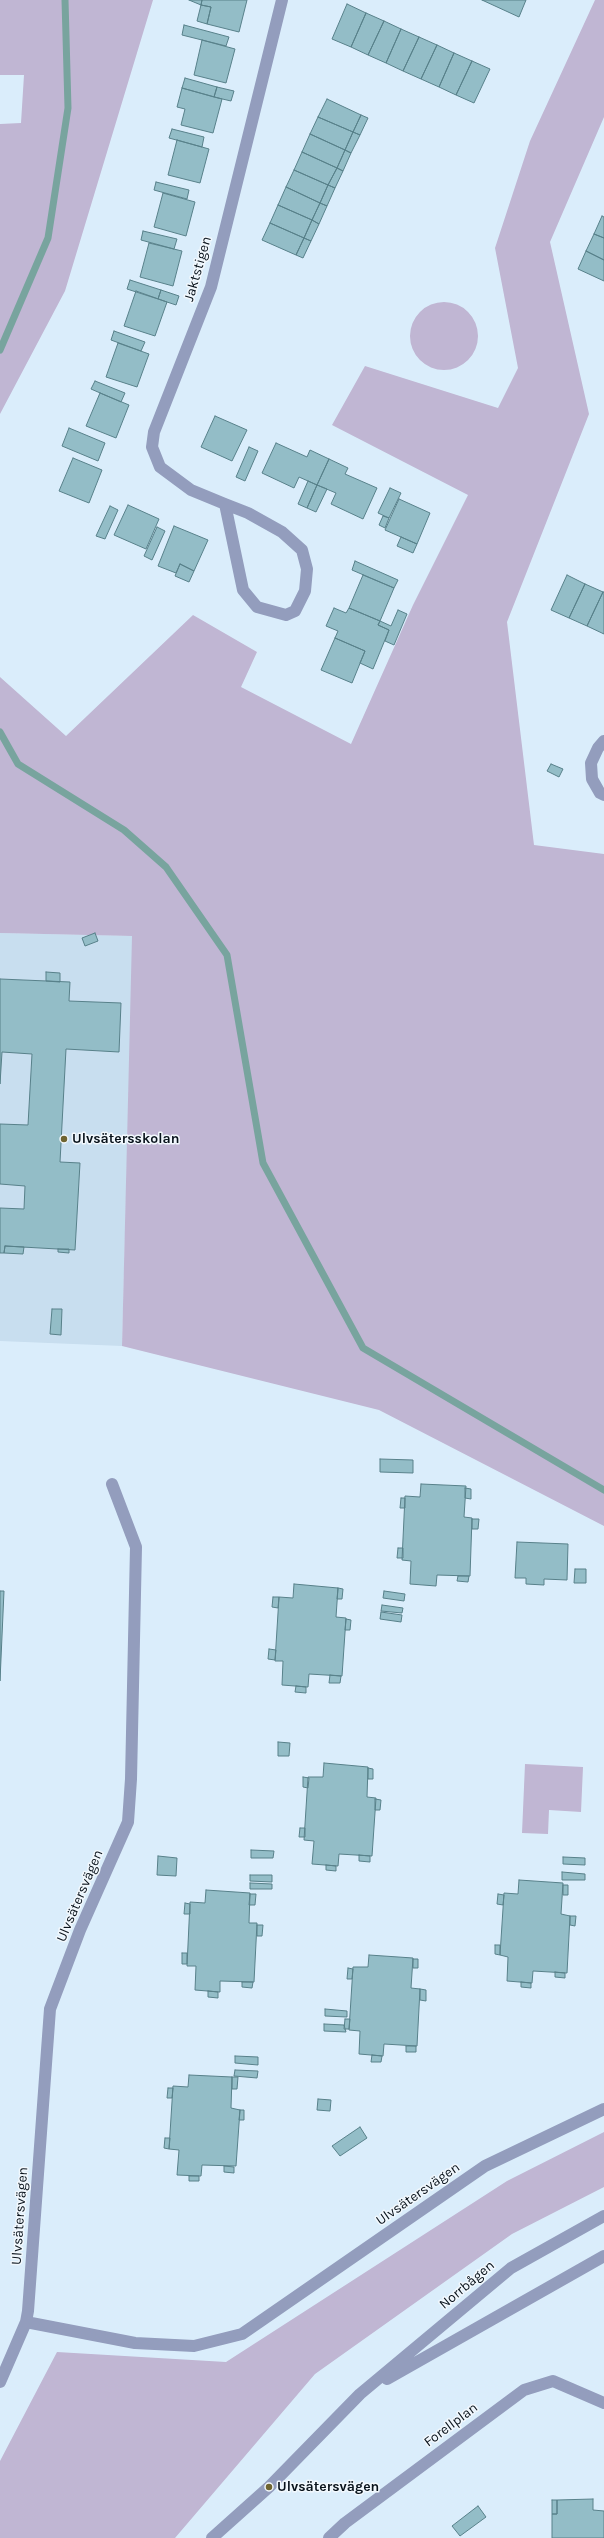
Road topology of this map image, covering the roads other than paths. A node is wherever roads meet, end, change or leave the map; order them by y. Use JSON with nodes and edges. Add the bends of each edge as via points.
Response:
{"nodes":[{"id":1,"x":282,"y":0,"type":"edge"},
{"id":2,"x":225,"y":504,"type":"junction"},
{"id":3,"x":604,"y":741,"type":"edge"},
{"id":4,"x":604,"y":795,"type":"edge"},
{"id":5,"x":112,"y":1484,"type":"dead end"},
{"id":6,"x":604,"y":2109,"type":"edge"},
{"id":7,"x":604,"y":2216,"type":"edge"},
{"id":8,"x":604,"y":2256,"type":"edge"},
{"id":9,"x":26,"y":2322,"type":"junction"},
{"id":10,"x":0,"y":2382,"type":"edge"},
{"id":11,"x":360,"y":2394,"type":"junction"},
{"id":12,"x":604,"y":2403,"type":"edge"},
{"id":13,"x":212,"y":2538,"type":"edge"},
{"id":14,"x":329,"y":2538,"type":"edge"}],
"edges":[{"from":1,"to":2,"type":"street","name":"Jaktstigen","via":[[211,287],[154,432],[152,447],[160,467],[191,490]]},
{"from":2,"to":2,"type":"street","name":"Jaktstigen","via":[[282,532],[302,550],[307,569],[305,591],[295,610],[286,615],[257,607],[243,590]]},
{"from":3,"to":4,"type":"street","via":[[591,763],[592,779]]},
{"from":5,"to":9,"type":"street","name":"Ulvsätersvägen","via":[[136,1547],[128,1822],[80,1930],[50,2009]]},
{"from":6,"to":9,"type":"street","name":"Ulvsätersvägen","via":[[485,2166],[242,2334],[194,2346],[135,2343]]},
{"from":7,"to":11,"type":"street","name":"Norrbågen","via":[[511,2268]]},
{"from":8,"to":11,"type":"street","name":"Norrbågen"},
{"from":9,"to":10,"type":"street","name":"Ulvsätersvägen"},
{"from":11,"to":13,"type":"street","name":"Norrbågen","via":[[269,2487]]},
{"from":12,"to":14,"type":"street","name":"Forellplan","via":[[553,2381],[524,2390],[352,2518]]}]}
